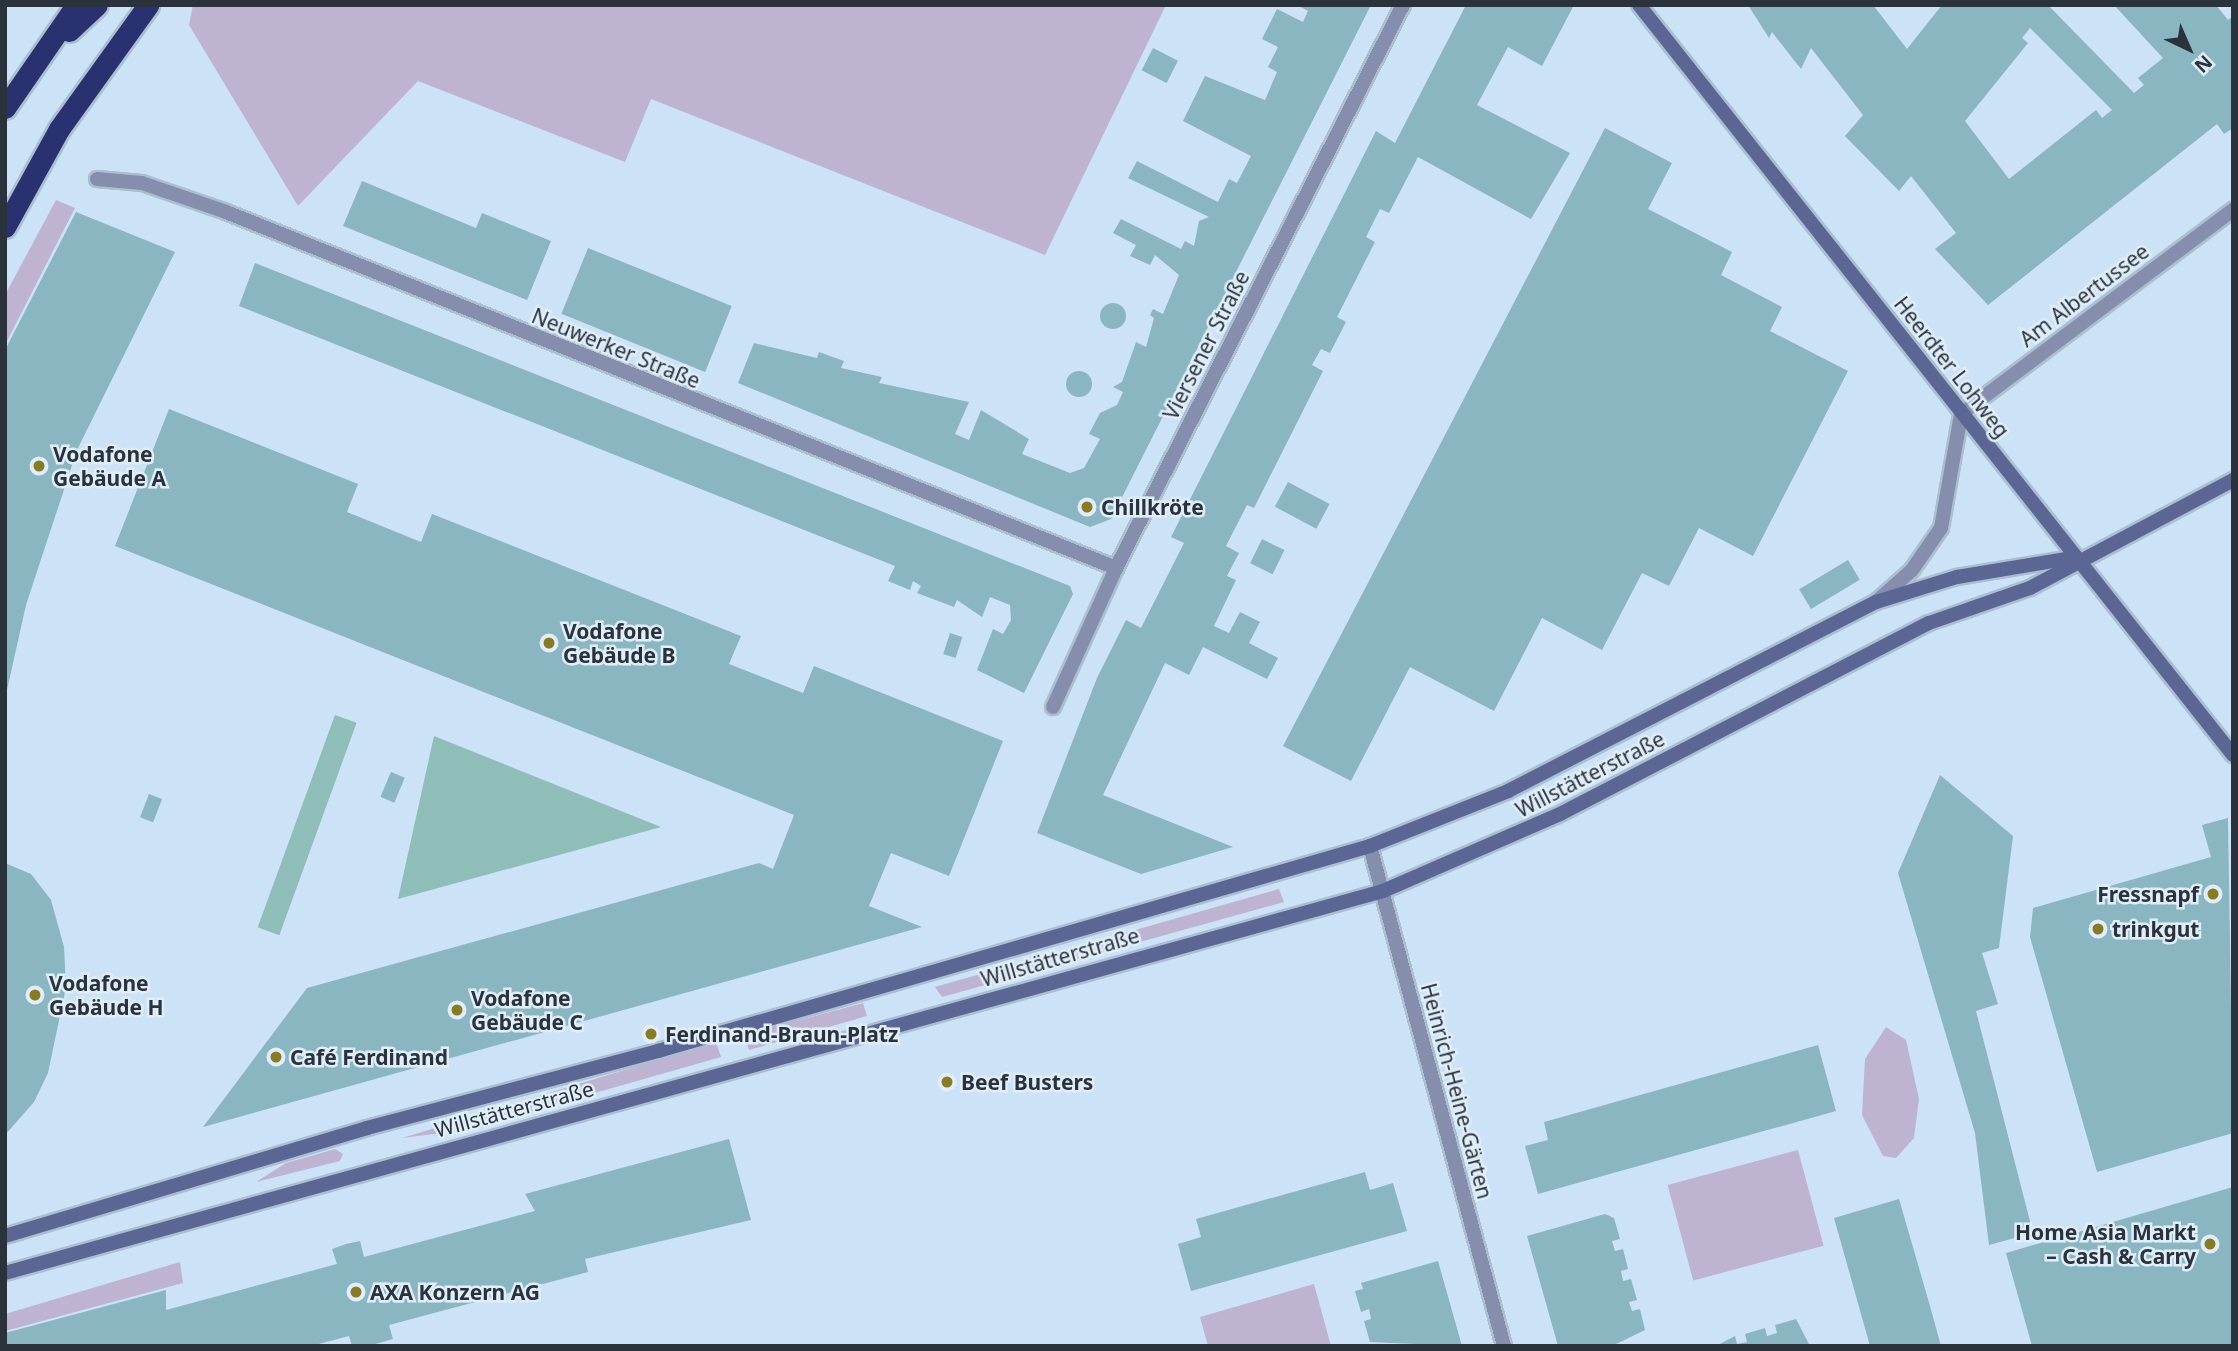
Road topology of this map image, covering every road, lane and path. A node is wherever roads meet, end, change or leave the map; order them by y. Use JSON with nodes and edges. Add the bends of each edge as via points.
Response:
{"nodes":[{"id":1,"x":76,"y":5,"type":"edge"},
{"id":2,"x":97,"y":5,"type":"edge"},
{"id":3,"x":148,"y":5,"type":"edge"},
{"id":4,"x":1403,"y":5,"type":"edge"},
{"id":5,"x":1639,"y":5,"type":"edge"},
{"id":6,"x":31,"y":65,"type":"junction"},
{"id":7,"x":5,"y":108,"type":"edge"},
{"id":8,"x":97,"y":179,"type":"dead end"},
{"id":9,"x":2233,"y":211,"type":"edge"},
{"id":10,"x":5,"y":227,"type":"edge"},
{"id":11,"x":1961,"y":414,"type":"junction"},
{"id":12,"x":2233,"y":480,"type":"edge"},
{"id":13,"x":2077,"y":558,"type":"junction"},
{"id":14,"x":1116,"y":568,"type":"junction"},
{"id":15,"x":1876,"y":603,"type":"junction"},
{"id":16,"x":1053,"y":707,"type":"dead end"},
{"id":17,"x":2233,"y":755,"type":"edge"},
{"id":18,"x":1370,"y":846,"type":"junction"},
{"id":19,"x":1383,"y":891,"type":"junction"},
{"id":20,"x":5,"y":1236,"type":"edge"},
{"id":21,"x":5,"y":1273,"type":"edge"},
{"id":22,"x":1504,"y":1346,"type":"edge"}],
"edges":[{"from":1,"to":6,"type":"highway"},
{"from":2,"to":6,"type":"highway"},
{"from":3,"to":10,"type":"highway","via":[[60,130]]},
{"from":4,"to":14,"type":"street","name":"Viersener Straße"},
{"from":5,"to":11,"type":"street","name":"Heerdter Lohweg"},
{"from":6,"to":7,"type":"highway"},
{"from":8,"to":14,"type":"street","name":"Neuwerker Straße","via":[[142,183],[226,212]]},
{"from":9,"to":11,"type":"street","name":"Am Albertussee"},
{"from":11,"to":13,"type":"street","name":"Heerdter Lohweg"},
{"from":11,"to":15,"type":"street","name":"Willstätterstraße","via":[[1941,528],[1912,570]]},
{"from":12,"to":13,"type":"street","name":"Willstätterstraße"},
{"from":13,"to":15,"type":"street","name":"Willstätterstraße","via":[[1983,571]]},
{"from":13,"to":17,"type":"street","name":"Heerdter Lohweg"},
{"from":13,"to":19,"type":"street","name":"Willstätterstraße","via":[[2030,588],[1929,623],[1467,859]]},
{"from":14,"to":16,"type":"street","name":"Viersener Straße"},
{"from":15,"to":18,"type":"street","name":"Willstätterstraße","via":[[1508,791]]},
{"from":18,"to":19,"type":"street","name":"Heinrich-Heine-Gärten"},
{"from":18,"to":20,"type":"street","name":"Willstätterstraße","via":[[658,1051],[367,1128]]},
{"from":19,"to":21,"type":"street","name":"Willstätterstraße"},
{"from":19,"to":22,"type":"street","name":"Heinrich-Heine-Gärten"}]}
